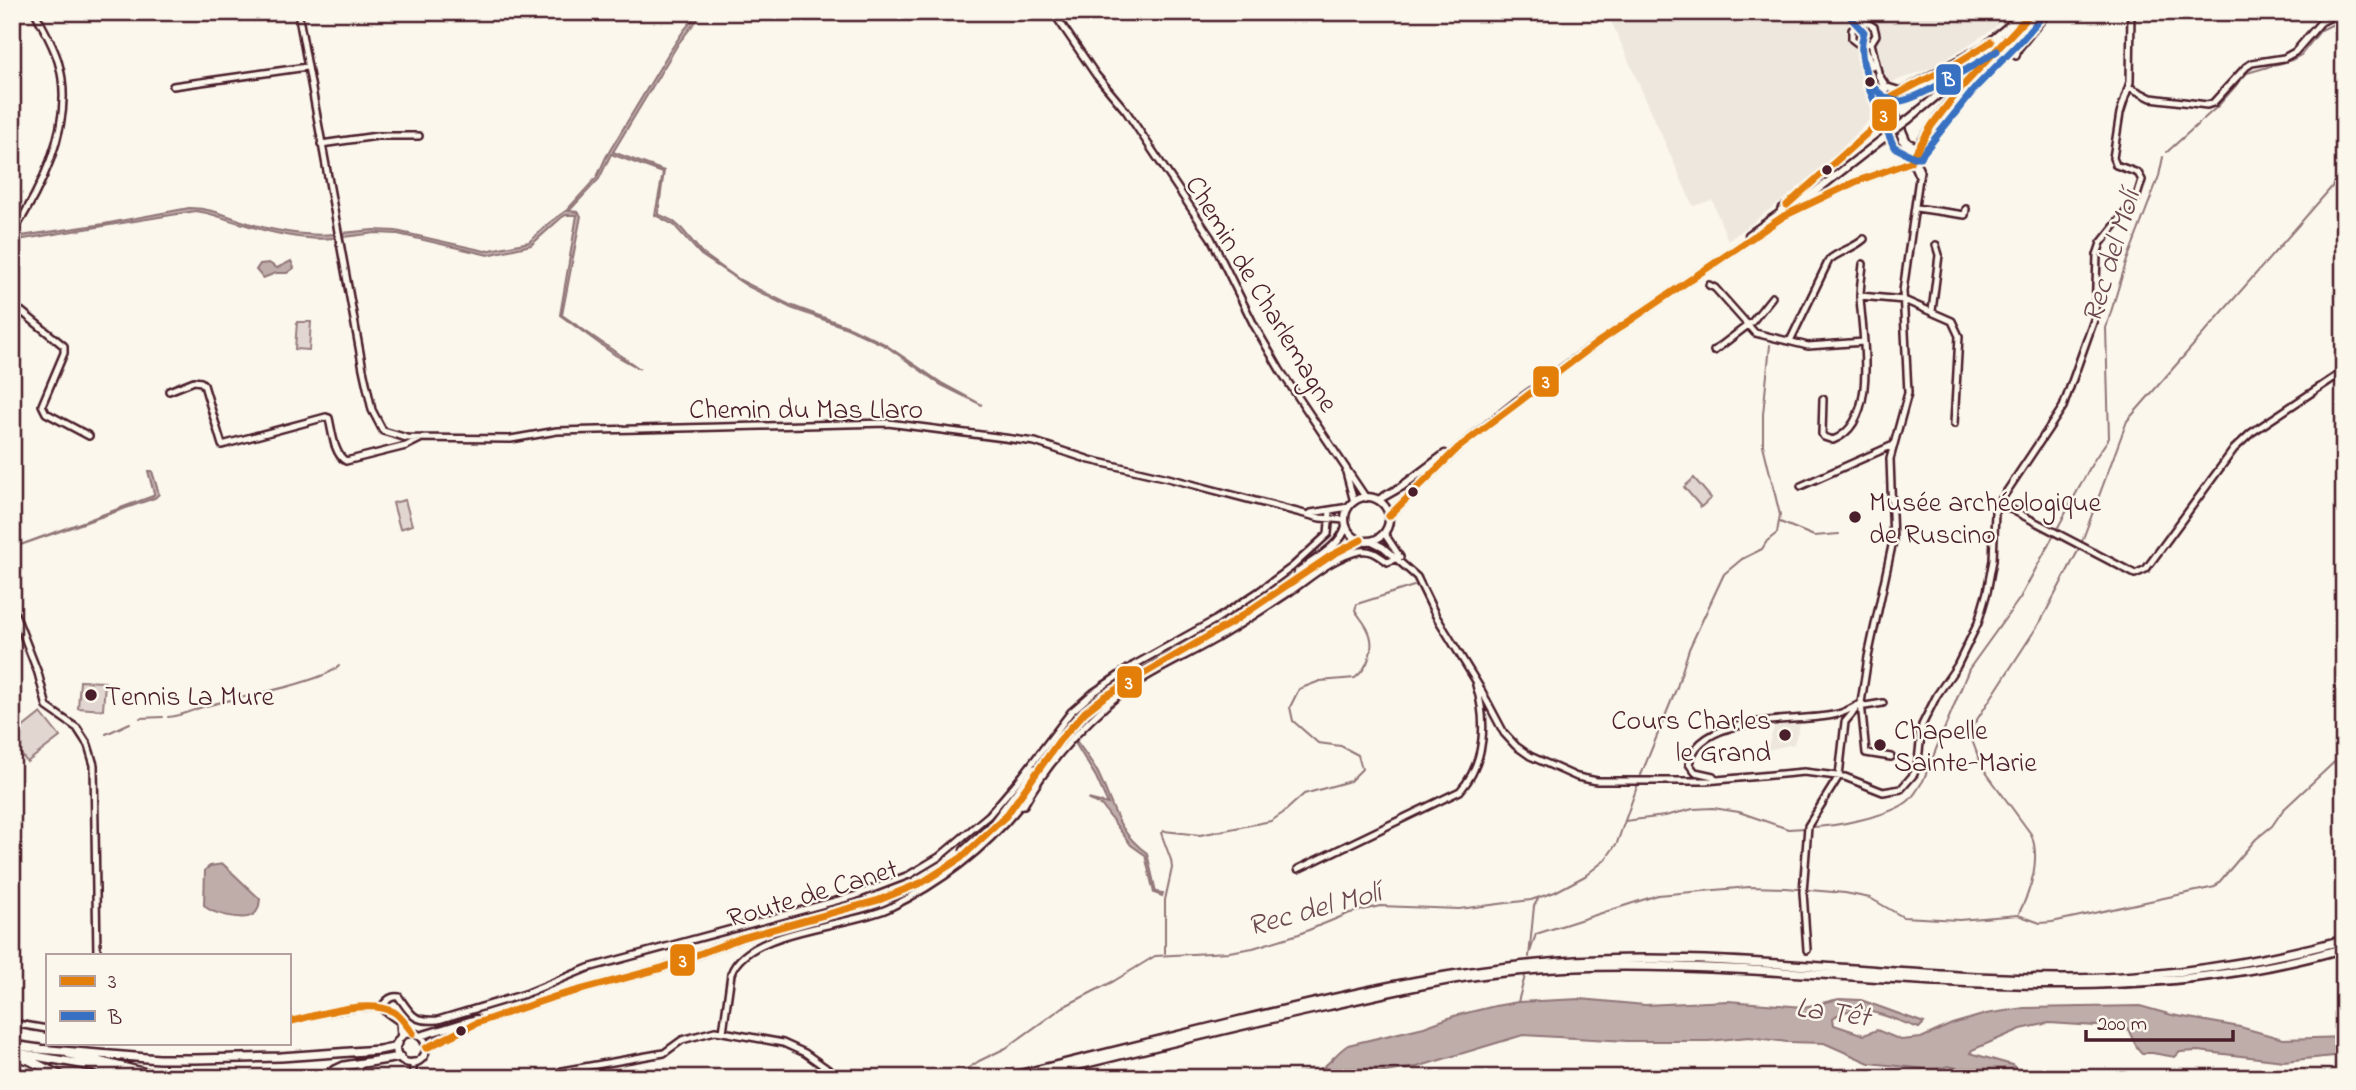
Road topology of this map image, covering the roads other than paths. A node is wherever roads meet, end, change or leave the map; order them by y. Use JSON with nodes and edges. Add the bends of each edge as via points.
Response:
{"nodes":[{"id":1,"x":35,"y":12,"type":"edge"},
{"id":2,"x":298,"y":12,"type":"edge"},
{"id":3,"x":1053,"y":12,"type":"edge"},
{"id":4,"x":1860,"y":12,"type":"edge"},
{"id":5,"x":2029,"y":12,"type":"edge"},
{"id":6,"x":2048,"y":12,"type":"edge"},
{"id":7,"x":2131,"y":12,"type":"edge"},
{"id":8,"x":2341,"y":12,"type":"edge"},
{"id":9,"x":1859,"y":22,"type":"junction"},
{"id":10,"x":1866,"y":22,"type":"junction"},
{"id":11,"x":1871,"y":43,"type":"junction"},
{"id":12,"x":1864,"y":46,"type":"junction"},
{"id":13,"x":2016,"y":56,"type":"dead end"},
{"id":14,"x":307,"y":67,"type":"junction"},
{"id":15,"x":1879,"y":76,"type":"junction"},
{"id":16,"x":173,"y":86,"type":"dead end"},
{"id":17,"x":2129,"y":87,"type":"junction"},
{"id":18,"x":1901,"y":91,"type":"junction"},
{"id":19,"x":1888,"y":103,"type":"junction"},
{"id":20,"x":1895,"y":119,"type":"junction"},
{"id":21,"x":1882,"y":120,"type":"junction"},
{"id":22,"x":1888,"y":133,"type":"junction"},
{"id":23,"x":419,"y":136,"type":"dead end"},
{"id":24,"x":1902,"y":140,"type":"junction"},
{"id":25,"x":321,"y":144,"type":"junction"},
{"id":26,"x":1909,"y":144,"type":"junction"},
{"id":27,"x":1917,"y":147,"type":"junction"},
{"id":28,"x":1912,"y":158,"type":"junction"},
{"id":29,"x":1916,"y":208,"type":"junction"},
{"id":30,"x":1966,"y":209,"type":"dead end"},
{"id":31,"x":1784,"y":216,"type":"junction"},
{"id":32,"x":1761,"y":227,"type":"junction"},
{"id":33,"x":12,"y":234,"type":"edge"},
{"id":34,"x":1864,"y":239,"type":"dead end"},
{"id":35,"x":1936,"y":245,"type":"dead end"},
{"id":36,"x":1863,"y":264,"type":"dead end"},
{"id":37,"x":1709,"y":285,"type":"dead end"},
{"id":38,"x":1860,"y":296,"type":"junction"},
{"id":39,"x":1772,"y":297,"type":"dead end"},
{"id":40,"x":1904,"y":300,"type":"junction"},
{"id":41,"x":12,"y":306,"type":"edge"},
{"id":42,"x":1932,"y":311,"type":"junction"},
{"id":43,"x":1747,"y":326,"type":"junction"},
{"id":44,"x":1790,"y":341,"type":"junction"},
{"id":45,"x":1864,"y":342,"type":"junction"},
{"id":46,"x":1714,"y":351,"type":"dead end"},
{"id":47,"x":2344,"y":371,"type":"edge"},
{"id":48,"x":169,"y":391,"type":"dead end"},
{"id":49,"x":1823,"y":399,"type":"dead end"},
{"id":50,"x":1954,"y":424,"type":"dead end"},
{"id":51,"x":89,"y":436,"type":"dead end"},
{"id":52,"x":422,"y":438,"type":"junction"},
{"id":53,"x":1891,"y":446,"type":"junction"},
{"id":54,"x":1339,"y":459,"type":"junction"},
{"id":55,"x":1801,"y":486,"type":"dead end"},
{"id":56,"x":1366,"y":498,"type":"junction"},
{"id":57,"x":1378,"y":500,"type":"junction"},
{"id":58,"x":1999,"y":503,"type":"junction"},
{"id":59,"x":1352,"y":504,"type":"junction"},
{"id":60,"x":1330,"y":514,"type":"junction"},
{"id":61,"x":1389,"y":516,"type":"junction"},
{"id":62,"x":1346,"y":523,"type":"junction"},
{"id":63,"x":1384,"y":533,"type":"junction"},
{"id":64,"x":1361,"y":540,"type":"junction"},
{"id":65,"x":1371,"y":541,"type":"junction"},
{"id":66,"x":1398,"y":557,"type":"junction"},
{"id":67,"x":12,"y":606,"type":"edge"},
{"id":68,"x":1472,"y":675,"type":"junction"},
{"id":69,"x":1883,"y":703,"type":"dead end"},
{"id":70,"x":1861,"y":704,"type":"junction"},
{"id":71,"x":1891,"y":757,"type":"dead end"},
{"id":72,"x":1839,"y":776,"type":"junction"},
{"id":73,"x":1716,"y":780,"type":"junction"},
{"id":74,"x":1017,"y":805,"type":"junction"},
{"id":75,"x":1298,"y":869,"type":"dead end"},
{"id":76,"x":2344,"y":940,"type":"edge"},
{"id":77,"x":2344,"y":948,"type":"edge"},
{"id":78,"x":1807,"y":950,"type":"dead end"},
{"id":79,"x":97,"y":954,"type":"edge"},
{"id":80,"x":380,"y":1008,"type":"junction"},
{"id":81,"x":290,"y":1021,"type":"edge"},
{"id":82,"x":12,"y":1023,"type":"edge"},
{"id":83,"x":46,"y":1029,"type":"edge"},
{"id":84,"x":723,"y":1032,"type":"junction"},
{"id":85,"x":412,"y":1033,"type":"junction"},
{"id":86,"x":420,"y":1036,"type":"junction"},
{"id":87,"x":400,"y":1040,"type":"junction"},
{"id":88,"x":12,"y":1045,"type":"edge"},
{"id":89,"x":426,"y":1048,"type":"junction"},
{"id":90,"x":38,"y":1049,"type":"junction"},
{"id":91,"x":12,"y":1054,"type":"edge"},
{"id":92,"x":400,"y":1057,"type":"junction"},
{"id":93,"x":413,"y":1062,"type":"junction"},
{"id":94,"x":65,"y":1078,"type":"edge"},
{"id":95,"x":138,"y":1078,"type":"edge"},
{"id":96,"x":167,"y":1078,"type":"edge"},
{"id":97,"x":317,"y":1078,"type":"edge"},
{"id":98,"x":413,"y":1078,"type":"edge"},
{"id":99,"x":546,"y":1078,"type":"edge"},
{"id":100,"x":840,"y":1078,"type":"edge"},
{"id":101,"x":1006,"y":1078,"type":"edge"},
{"id":102,"x":1027,"y":1078,"type":"edge"}],
"edges":[{"from":1,"to":33,"type":"street","via":[[58,59],[62,110],[45,171]]},
{"from":2,"to":14,"type":"street","name":"Chemin du Mas Llaro"},
{"from":3,"to":54,"type":"street","name":"Chemin de Charlemagne","via":[[1211,238],[1280,370]]},
{"from":4,"to":9,"type":"street"},
{"from":4,"to":10,"type":"street"},
{"from":5,"to":18,"type":"main road","via":[[1957,63]]},
{"from":5,"to":22,"type":"main road","bridge":true,"via":[[2010,35]]},
{"from":5,"to":27,"type":"main road","via":[[2012,36],[1973,73]]},
{"from":6,"to":13,"type":"street"},
{"from":7,"to":17,"type":"street"},
{"from":8,"to":17,"type":"street","via":[[2321,22],[2295,52],[2246,67],[2213,103],[2151,98]]},
{"from":9,"to":10,"type":"street"},
{"from":9,"to":12,"type":"street","via":[[1852,36],[1856,44]]},
{"from":10,"to":11,"type":"street","via":[[1875,32]]},
{"from":11,"to":12,"type":"street"},
{"from":11,"to":15,"type":"street"},
{"from":12,"to":19,"type":"street"},
{"from":14,"to":16,"type":"street"},
{"from":14,"to":25,"type":"street","name":"Chemin du Mas Llaro"},
{"from":15,"to":18,"type":"main road","via":[[1886,87]]},
{"from":15,"to":19,"type":"street"},
{"from":17,"to":58,"type":"street","via":[[2113,159],[2142,180],[2136,199],[2101,243],[2095,317],[2063,407]]},
{"from":18,"to":19,"type":"main road"},
{"from":19,"to":20,"type":"street"},
{"from":19,"to":21,"type":"main road"},
{"from":20,"to":21,"type":"main road"},
{"from":20,"to":24,"type":"street"},
{"from":20,"to":26,"type":"street"},
{"from":21,"to":32,"type":"main road"},
{"from":22,"to":31,"type":"main road"},
{"from":22,"to":32,"type":"main road"},
{"from":23,"to":25,"type":"street"},
{"from":24,"to":26,"type":"main road"},
{"from":24,"to":28,"type":"street"},
{"from":25,"to":52,"type":"street","name":"Chemin du Mas Llaro","via":[[372,410],[383,432]]},
{"from":26,"to":27,"type":"main road"},
{"from":26,"to":28,"type":"street"},
{"from":27,"to":28,"type":"main road"},
{"from":28,"to":29,"type":"street","via":[[1919,176]]},
{"from":28,"to":31,"type":"main road"},
{"from":29,"to":30,"type":"street","via":[[1965,215]]},
{"from":29,"to":40,"type":"street"},
{"from":31,"to":61,"type":"main road","via":[[1515,403],[1436,467]]},
{"from":32,"to":57,"type":"main road","via":[[1594,341]]},
{"from":34,"to":44,"type":"street","via":[[1829,260]]},
{"from":35,"to":42,"type":"street","via":[[1939,256]]},
{"from":36,"to":38,"type":"street"},
{"from":37,"to":43,"type":"street"},
{"from":38,"to":40,"type":"street"},
{"from":38,"to":45,"type":"street"},
{"from":39,"to":43,"type":"street"},
{"from":40,"to":42,"type":"street"},
{"from":40,"to":53,"type":"street","via":[[1908,393]]},
{"from":41,"to":51,"type":"street","via":[[64,346],[43,410]]},
{"from":42,"to":50,"type":"street","via":[[1952,321],[1959,336]]},
{"from":43,"to":44,"type":"street","via":[[1755,333]]},
{"from":43,"to":46,"type":"street"},
{"from":44,"to":45,"type":"street","via":[[1817,346]]},
{"from":45,"to":49,"type":"street","via":[[1864,381],[1856,419],[1833,440],[1822,434]]},
{"from":47,"to":58,"type":"street","via":[[2234,449],[2138,574]]},
{"from":48,"to":52,"type":"street","name":"Chemin du Mas Llaro","via":[[194,382],[204,385],[222,445],[326,417],[338,454],[346,461]]},
{"from":52,"to":60,"type":"street","name":"Chemin du Mas Llaro","via":[[511,439],[557,431],[888,423],[1035,442],[1306,514]]},
{"from":53,"to":55,"type":"street"},
{"from":53,"to":70,"type":"street","via":[[1893,541]]},
{"from":54,"to":56,"type":"street","name":"Chemin de Charlemagne"},
{"from":54,"to":59,"type":"street","name":"Chemin de Charlemagne","via":[[1348,476]]},
{"from":56,"to":57,"type":"main road"},
{"from":56,"to":59,"type":"main road"},
{"from":57,"to":61,"type":"main road"},
{"from":58,"to":72,"type":"street","via":[[1993,560],[1978,623],[1922,725],[1914,774],[1901,789],[1883,792]]},
{"from":59,"to":60,"type":"street"},
{"from":59,"to":62,"type":"main road"},
{"from":60,"to":62,"type":"street"},
{"from":60,"to":80,"type":"street","via":[[1328,534],[1292,567],[1232,609],[1134,666],[1071,712],[989,815],[925,867],[880,888],[589,968],[438,1020],[417,1019],[399,997],[388,999]]},
{"from":61,"to":63,"type":"main road"},
{"from":62,"to":64,"type":"main road"},
{"from":62,"to":86,"type":"main road","name":"Route de Canet","via":[[1338,540],[1278,587],[1102,694],[1056,740],[990,827],[921,878],[878,897],[752,931],[661,965],[580,985]]},
{"from":63,"to":65,"type":"main road"},
{"from":63,"to":66,"type":"street"},
{"from":64,"to":65,"type":"main road"},
{"from":64,"to":74,"type":"main road","name":"Route de Canet","via":[[1104,697],[1059,741]]},
{"from":65,"to":66,"type":"street"},
{"from":66,"to":68,"type":"street","via":[[1417,577]]},
{"from":66,"to":74,"type":"street","via":[[1388,562],[1360,551],[1328,565],[1120,695],[1044,772],[1024,805]]},
{"from":67,"to":79,"type":"street","via":[[47,707],[77,728],[94,765]]},
{"from":68,"to":73,"type":"street","via":[[1516,746],[1577,777],[1613,782]]},
{"from":68,"to":75,"type":"street","via":[[1484,724],[1479,755],[1460,791]]},
{"from":69,"to":70,"type":"street"},
{"from":70,"to":71,"type":"street","via":[[1866,753]]},
{"from":70,"to":72,"type":"street","via":[[1845,722]]},
{"from":70,"to":73,"type":"street","via":[[1832,716],[1737,725],[1702,741],[1689,764],[1695,772]]},
{"from":72,"to":73,"type":"street","via":[[1804,772]]},
{"from":72,"to":78,"type":"street","via":[[1808,828],[1804,888]]},
{"from":74,"to":84,"type":"street","via":[[987,844],[890,908],[776,939],[743,956],[734,965]]},
{"from":74,"to":89,"type":"main road","name":"Route de Canet","via":[[961,858],[899,893],[554,997],[477,1023]]},
{"from":76,"to":101,"type":"highway","via":[[2206,968],[2079,979],[1650,960],[1524,965],[1388,986]]},
{"from":77,"to":102,"type":"highway","via":[[2232,972],[2092,985],[1625,966],[1502,972],[1270,1018]]},
{"from":80,"to":81,"type":"street"},
{"from":80,"to":85,"type":"street","via":[[397,1014]]},
{"from":80,"to":87,"type":"street","via":[[400,1022]]},
{"from":82,"to":83,"type":"street"},
{"from":84,"to":99,"type":"street","via":[[682,1040],[664,1053],[562,1071]]},
{"from":84,"to":100,"type":"street","via":[[783,1043]]},
{"from":85,"to":86,"type":"main road"},
{"from":85,"to":87,"type":"main road"},
{"from":86,"to":89,"type":"main road"},
{"from":87,"to":90,"type":"highway","via":[[379,1050],[236,1059],[159,1059]]},
{"from":87,"to":92,"type":"main road"},
{"from":88,"to":90,"type":"highway"},
{"from":89,"to":93,"type":"main road","via":[[422,1058]]},
{"from":90,"to":96,"type":"highway"},
{"from":91,"to":94,"type":"highway"},
{"from":91,"to":95,"type":"highway"},
{"from":92,"to":93,"type":"main road"},
{"from":92,"to":97,"type":"highway","via":[[344,1066]]},
{"from":93,"to":98,"type":"street"}]}
